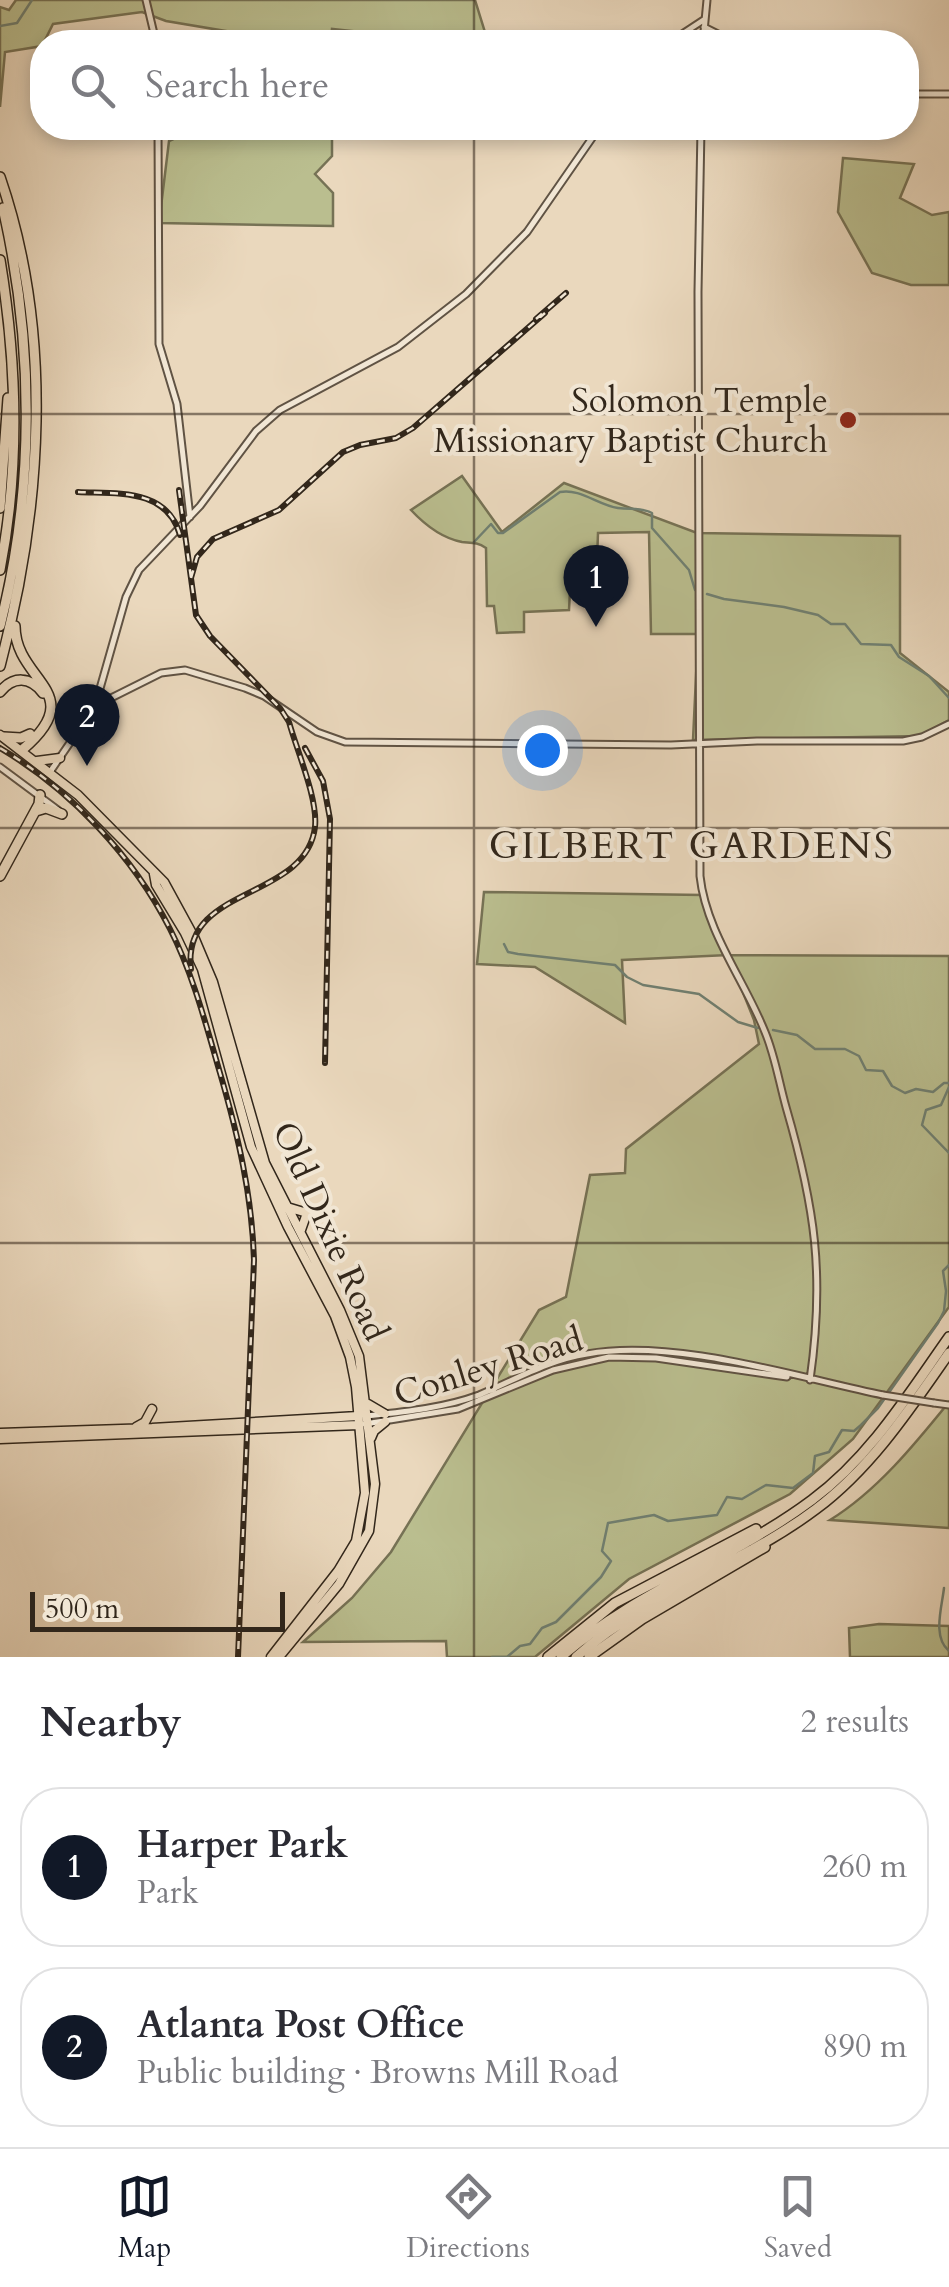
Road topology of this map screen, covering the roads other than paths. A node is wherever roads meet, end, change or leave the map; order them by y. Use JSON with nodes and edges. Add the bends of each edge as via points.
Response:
{"nodes":[{"id":1,"x":146,"y":0,"type":"edge"},
{"id":2,"x":708,"y":0,"type":"edge"},
{"id":3,"x":704,"y":23,"type":"junction"},
{"id":4,"x":153,"y":30,"type":"edge"},
{"id":5,"x":691,"y":30,"type":"edge"},
{"id":6,"x":704,"y":30,"type":"edge"},
{"id":7,"x":715,"y":30,"type":"edge"},
{"id":8,"x":919,"y":94,"type":"edge"},
{"id":9,"x":949,"y":94,"type":"edge"},
{"id":10,"x":158,"y":140,"type":"edge"},
{"id":11,"x":591,"y":140,"type":"edge"},
{"id":12,"x":701,"y":140,"type":"edge"},
{"id":13,"x":0,"y":177,"type":"edge"},
{"id":14,"x":0,"y":195,"type":"edge"},
{"id":15,"x":0,"y":260,"type":"edge"},
{"id":16,"x":10,"y":350,"type":"junction"},
{"id":17,"x":25,"y":446,"type":"junction"},
{"id":18,"x":0,"y":508,"type":"edge"},
{"id":19,"x":190,"y":517,"type":"junction"},
{"id":20,"x":0,"y":570,"type":"edge"},
{"id":21,"x":18,"y":594,"type":"junction"},
{"id":22,"x":0,"y":610,"type":"edge"},
{"id":23,"x":0,"y":626,"type":"edge"},
{"id":24,"x":0,"y":666,"type":"edge"},
{"id":25,"x":0,"y":692,"type":"edge"},
{"id":26,"x":95,"y":706,"type":"junction"},
{"id":27,"x":949,"y":724,"type":"edge"},
{"id":28,"x":30,"y":734,"type":"junction"},
{"id":29,"x":2,"y":736,"type":"edge"},
{"id":30,"x":698,"y":744,"type":"junction"},
{"id":31,"x":22,"y":750,"type":"junction"},
{"id":32,"x":60,"y":758,"type":"junction"},
{"id":33,"x":36,"y":762,"type":"junction"},
{"id":34,"x":0,"y":767,"type":"edge"},
{"id":35,"x":50,"y":772,"type":"junction"},
{"id":36,"x":40,"y":794,"type":"junction"},
{"id":37,"x":34,"y":814,"type":"junction"},
{"id":38,"x":62,"y":814,"type":"joint"},
{"id":39,"x":0,"y":872,"type":"edge"},
{"id":40,"x":210,"y":982,"type":"junction"},
{"id":41,"x":286,"y":1206,"type":"junction"},
{"id":42,"x":301,"y":1234,"type":"junction"},
{"id":43,"x":949,"y":1337,"type":"edge"},
{"id":44,"x":949,"y":1353,"type":"edge"},
{"id":45,"x":810,"y":1380,"type":"junction"},
{"id":46,"x":361,"y":1400,"type":"junction"},
{"id":47,"x":949,"y":1405,"type":"edge"},
{"id":48,"x":385,"y":1418,"type":"junction"},
{"id":49,"x":363,"y":1420,"type":"junction"},
{"id":50,"x":343,"y":1422,"type":"junction"},
{"id":51,"x":168,"y":1428,"type":"junction"},
{"id":52,"x":130,"y":1429,"type":"junction"},
{"id":53,"x":2,"y":1436,"type":"edge"},
{"id":54,"x":365,"y":1442,"type":"junction"},
{"id":55,"x":812,"y":1500,"type":"junction"},
{"id":56,"x":803,"y":1518,"type":"junction"},
{"id":57,"x":271,"y":1657,"type":"edge"},
{"id":58,"x":279,"y":1657,"type":"edge"},
{"id":59,"x":548,"y":1657,"type":"edge"},
{"id":60,"x":561,"y":1657,"type":"edge"},
{"id":61,"x":576,"y":1657,"type":"edge"},
{"id":62,"x":589,"y":1657,"type":"edge"}],
"edges":[{"from":1,"to":4,"type":"street"},
{"from":2,"to":3,"type":"street"},
{"from":3,"to":5,"type":"street"},
{"from":3,"to":6,"type":"street"},
{"from":3,"to":7,"type":"street"},
{"from":8,"to":9,"type":"street"},
{"from":10,"to":19,"type":"street","via":[[159,344],[177,404]]},
{"from":11,"to":19,"type":"street","via":[[491,270],[398,347],[271,416]]},
{"from":12,"to":30,"type":"street"},
{"from":13,"to":21,"type":"highway","via":[[25,286],[35,392],[34,481]]},
{"from":14,"to":17,"type":"highway","via":[[24,337]]},
{"from":15,"to":16,"type":"highway"},
{"from":16,"to":18,"type":"highway"},
{"from":16,"to":20,"type":"highway","via":[[13,468]]},
{"from":17,"to":22,"type":"highway"},
{"from":17,"to":23,"type":"highway","via":[[17,542]]},
{"from":19,"to":26,"type":"street","via":[[148,557],[132,583]]},
{"from":21,"to":24,"type":"highway"},
{"from":21,"to":31,"type":"highway","via":[[17,645],[52,706]]},
{"from":25,"to":28,"type":"highway","via":[[20,680],[42,691],[46,710]]},
{"from":26,"to":30,"type":"street","via":[[161,674],[185,670],[245,688],[346,742]]},
{"from":26,"to":32,"type":"street"},
{"from":27,"to":30,"type":"street","via":[[903,741]]},
{"from":28,"to":29,"type":"highway"},
{"from":28,"to":31,"type":"highway"},
{"from":29,"to":31,"type":"main road"},
{"from":30,"to":45,"type":"street","via":[[701,888],[768,1039],[810,1195],[819,1292]]},
{"from":31,"to":33,"type":"main road"},
{"from":32,"to":33,"type":"main road"},
{"from":32,"to":35,"type":"street"},
{"from":33,"to":35,"type":"main road"},
{"from":34,"to":36,"type":"street"},
{"from":35,"to":40,"type":"main road","via":[[154,874]]},
{"from":36,"to":37,"type":"highway"},
{"from":36,"to":38,"type":"street"},
{"from":36,"to":39,"type":"highway"},
{"from":37,"to":38,"type":"highway","via":[[46,808]]},
{"from":37,"to":39,"type":"highway"},
{"from":40,"to":41,"type":"main road","name":"Old Dixie Road","via":[[259,1146]]},
{"from":40,"to":46,"type":"main road","name":"Old Dixie Road","via":[[251,1147],[335,1316]]},
{"from":41,"to":42,"type":"main road","name":"Old Dixie Road"},
{"from":41,"to":42,"type":"main road","via":[[307,1212]]},
{"from":42,"to":46,"type":"main road","name":"Old Dixie Road","via":[[349,1328],[359,1356]]},
{"from":43,"to":55,"type":"highway","via":[[864,1453]]},
{"from":44,"to":56,"type":"highway","via":[[872,1457]]},
{"from":45,"to":47,"type":"street","name":"Conley Road","bridge":true},
{"from":45,"to":48,"type":"street","name":"Conley Road","via":[[610,1356],[561,1367],[458,1408]]},
{"from":46,"to":48,"type":"main road"},
{"from":46,"to":49,"type":"main road","name":"Old Dixie Road"},
{"from":46,"to":50,"type":"main road"},
{"from":48,"to":49,"type":"street","name":"Conley Road"},
{"from":48,"to":54,"type":"main road"},
{"from":49,"to":50,"type":"main road"},
{"from":49,"to":54,"type":"main road","name":"Old Dixie Road"},
{"from":50,"to":51,"type":"main road"},
{"from":50,"to":53,"type":"main road"},
{"from":50,"to":54,"type":"main road"},
{"from":51,"to":52,"type":"main road"},
{"from":51,"to":52,"type":"main road","via":[[152,1409]]},
{"from":52,"to":53,"type":"main road"},
{"from":54,"to":57,"type":"main road","name":"Old Dixie Road","via":[[356,1541]]},
{"from":54,"to":58,"type":"main road","name":"Old Dixie Road","via":[[375,1494],[369,1531],[339,1584]]},
{"from":55,"to":59,"type":"highway","via":[[615,1603]]},
{"from":55,"to":60,"type":"highway","via":[[611,1616]]},
{"from":56,"to":61,"type":"highway","via":[[634,1613]]},
{"from":56,"to":62,"type":"highway"}]}
